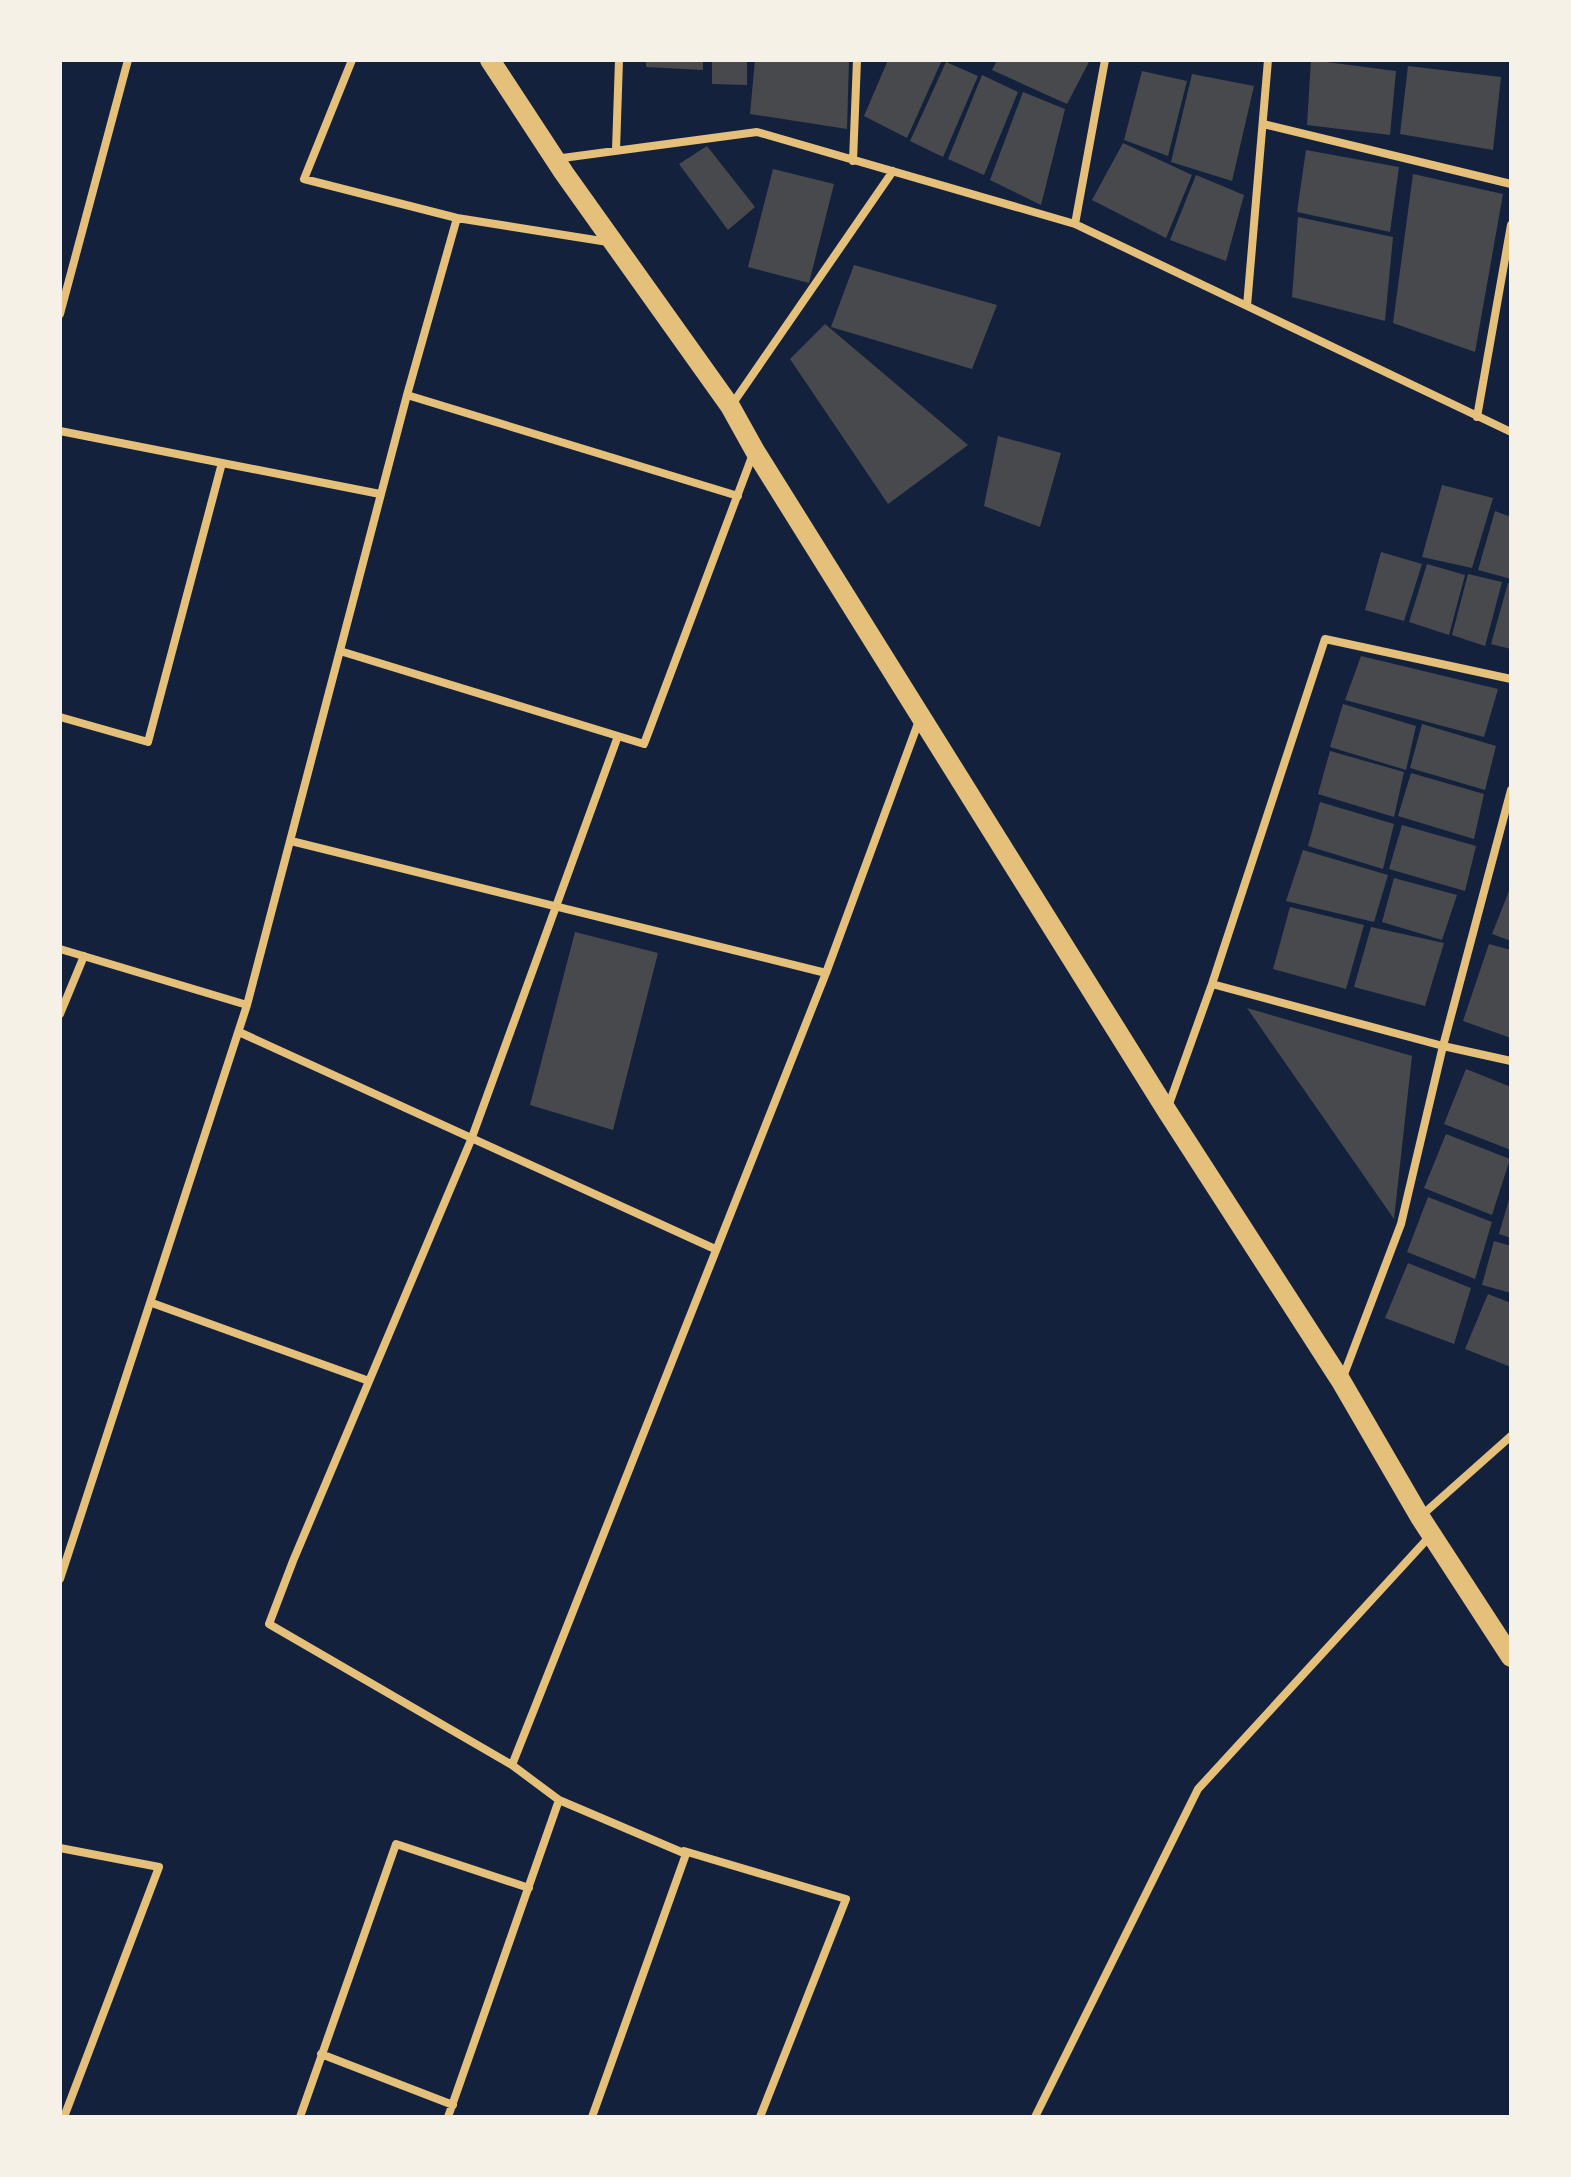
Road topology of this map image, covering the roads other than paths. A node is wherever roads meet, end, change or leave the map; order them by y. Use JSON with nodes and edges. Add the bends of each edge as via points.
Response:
{"nodes":[{"id":1,"x":128,"y":60,"type":"edge"},
{"id":2,"x":352,"y":60,"type":"edge"},
{"id":3,"x":490,"y":60,"type":"edge"},
{"id":4,"x":619,"y":60,"type":"edge"},
{"id":5,"x":857,"y":60,"type":"edge"},
{"id":6,"x":1105,"y":60,"type":"edge"},
{"id":7,"x":1268,"y":60,"type":"edge"},
{"id":8,"x":1263,"y":124,"type":"junction"},
{"id":9,"x":616,"y":150,"type":"junction"},
{"id":10,"x":555,"y":159,"type":"junction"},
{"id":11,"x":853,"y":161,"type":"junction"},
{"id":12,"x":893,"y":171,"type":"junction"},
{"id":13,"x":1511,"y":184,"type":"edge"},
{"id":14,"x":457,"y":218,"type":"junction"},
{"id":15,"x":1075,"y":224,"type":"junction"},
{"id":16,"x":1511,"y":225,"type":"edge"},
{"id":17,"x":614,"y":243,"type":"junction"},
{"id":18,"x":1507,"y":270,"type":"edge"},
{"id":19,"x":1247,"y":306,"type":"junction"},
{"id":20,"x":60,"y":314,"type":"edge"},
{"id":21,"x":407,"y":395,"type":"junction"},
{"id":22,"x":730,"y":406,"type":"junction"},
{"id":23,"x":1477,"y":417,"type":"junction"},
{"id":24,"x":60,"y":431,"type":"edge"},
{"id":25,"x":1511,"y":432,"type":"edge"},
{"id":26,"x":755,"y":451,"type":"junction"},
{"id":27,"x":222,"y":463,"type":"junction"},
{"id":28,"x":380,"y":494,"type":"junction"},
{"id":29,"x":738,"y":496,"type":"junction"},
{"id":30,"x":340,"y":651,"type":"junction"},
{"id":31,"x":1511,"y":679,"type":"edge"},
{"id":32,"x":60,"y":717,"type":"edge"},
{"id":33,"x":920,"y":717,"type":"junction"},
{"id":34,"x":618,"y":736,"type":"junction"},
{"id":35,"x":1511,"y":790,"type":"edge"},
{"id":36,"x":291,"y":841,"type":"junction"},
{"id":37,"x":557,"y":907,"type":"junction"},
{"id":38,"x":60,"y":949,"type":"edge"},
{"id":39,"x":84,"y":956,"type":"junction"},
{"id":40,"x":826,"y":973,"type":"junction"},
{"id":41,"x":1212,"y":984,"type":"junction"},
{"id":42,"x":247,"y":1005,"type":"junction"},
{"id":43,"x":60,"y":1014,"type":"edge"},
{"id":44,"x":239,"y":1032,"type":"junction"},
{"id":45,"x":1443,"y":1046,"type":"junction"},
{"id":46,"x":1511,"y":1061,"type":"edge"},
{"id":47,"x":1167,"y":1111,"type":"junction"},
{"id":48,"x":471,"y":1140,"type":"junction"},
{"id":49,"x":715,"y":1249,"type":"junction"},
{"id":50,"x":152,"y":1303,"type":"junction"},
{"id":51,"x":369,"y":1381,"type":"junction"},
{"id":52,"x":1341,"y":1381,"type":"junction"},
{"id":53,"x":1511,"y":1436,"type":"edge"},
{"id":54,"x":1420,"y":1517,"type":"junction"},
{"id":55,"x":1432,"y":1535,"type":"junction"},
{"id":56,"x":60,"y":1579,"type":"edge"},
{"id":57,"x":1511,"y":1657,"type":"edge"},
{"id":58,"x":512,"y":1765,"type":"junction"},
{"id":59,"x":559,"y":1800,"type":"junction"},
{"id":60,"x":60,"y":1848,"type":"edge"},
{"id":61,"x":673,"y":1848,"type":"junction"},
{"id":62,"x":529,"y":1888,"type":"junction"},
{"id":63,"x":321,"y":2054,"type":"junction"},
{"id":64,"x":453,"y":2105,"type":"junction"},
{"id":65,"x":64,"y":2117,"type":"edge"},
{"id":66,"x":300,"y":2117,"type":"edge"},
{"id":67,"x":448,"y":2117,"type":"edge"},
{"id":68,"x":592,"y":2117,"type":"edge"},
{"id":69,"x":760,"y":2117,"type":"edge"},
{"id":70,"x":1035,"y":2117,"type":"edge"}],
"edges":[{"from":1,"to":20,"type":"street"},
{"from":2,"to":14,"type":"street","via":[[304,179]]},
{"from":3,"to":10,"type":"main road"},
{"from":4,"to":9,"type":"street"},
{"from":5,"to":11,"type":"street"},
{"from":6,"to":15,"type":"street"},
{"from":7,"to":8,"type":"street"},
{"from":8,"to":13,"type":"street"},
{"from":8,"to":19,"type":"street"},
{"from":9,"to":10,"type":"street"},
{"from":9,"to":11,"type":"street","via":[[757,132]]},
{"from":10,"to":17,"type":"main road"},
{"from":11,"to":12,"type":"street"},
{"from":12,"to":15,"type":"street"},
{"from":12,"to":22,"type":"street"},
{"from":14,"to":17,"type":"street"},
{"from":14,"to":21,"type":"street"},
{"from":15,"to":19,"type":"street"},
{"from":16,"to":18,"type":"street"},
{"from":17,"to":22,"type":"main road"},
{"from":18,"to":23,"type":"street"},
{"from":19,"to":23,"type":"street"},
{"from":21,"to":28,"type":"street"},
{"from":21,"to":29,"type":"street"},
{"from":22,"to":26,"type":"main road"},
{"from":23,"to":25,"type":"street"},
{"from":24,"to":27,"type":"street"},
{"from":26,"to":29,"type":"street"},
{"from":26,"to":33,"type":"main road"},
{"from":27,"to":28,"type":"street"},
{"from":27,"to":32,"type":"street","via":[[148,742]]},
{"from":28,"to":30,"type":"street"},
{"from":29,"to":34,"type":"street","via":[[644,744]]},
{"from":30,"to":34,"type":"street"},
{"from":30,"to":36,"type":"street"},
{"from":31,"to":41,"type":"street","via":[[1325,639]]},
{"from":33,"to":40,"type":"street"},
{"from":33,"to":47,"type":"main road"},
{"from":34,"to":37,"type":"street"},
{"from":35,"to":45,"type":"street"},
{"from":36,"to":37,"type":"street"},
{"from":36,"to":42,"type":"street"},
{"from":37,"to":40,"type":"street"},
{"from":37,"to":48,"type":"street"},
{"from":38,"to":39,"type":"street"},
{"from":39,"to":42,"type":"street"},
{"from":39,"to":43,"type":"street"},
{"from":40,"to":49,"type":"street"},
{"from":41,"to":45,"type":"street"},
{"from":41,"to":47,"type":"street"},
{"from":42,"to":44,"type":"street"},
{"from":44,"to":48,"type":"street"},
{"from":44,"to":50,"type":"street"},
{"from":45,"to":46,"type":"street"},
{"from":45,"to":52,"type":"street","via":[[1401,1224]]},
{"from":47,"to":52,"type":"main road"},
{"from":48,"to":49,"type":"street"},
{"from":48,"to":51,"type":"street"},
{"from":49,"to":58,"type":"street"},
{"from":50,"to":51,"type":"street"},
{"from":50,"to":56,"type":"street"},
{"from":51,"to":58,"type":"street","via":[[269,1624]]},
{"from":52,"to":54,"type":"main road"},
{"from":53,"to":54,"type":"street"},
{"from":54,"to":55,"type":"main road"},
{"from":55,"to":57,"type":"main road"},
{"from":55,"to":70,"type":"street","via":[[1198,1789]]},
{"from":58,"to":59,"type":"street"},
{"from":59,"to":61,"type":"street"},
{"from":59,"to":62,"type":"street"},
{"from":60,"to":65,"type":"street","via":[[159,1867]]},
{"from":61,"to":68,"type":"street","via":[[686,1854]]},
{"from":61,"to":69,"type":"street","via":[[846,1899]]},
{"from":62,"to":63,"type":"street","via":[[396,1844]]},
{"from":62,"to":64,"type":"street"},
{"from":63,"to":64,"type":"street"},
{"from":63,"to":66,"type":"street"},
{"from":64,"to":67,"type":"street"}]}
